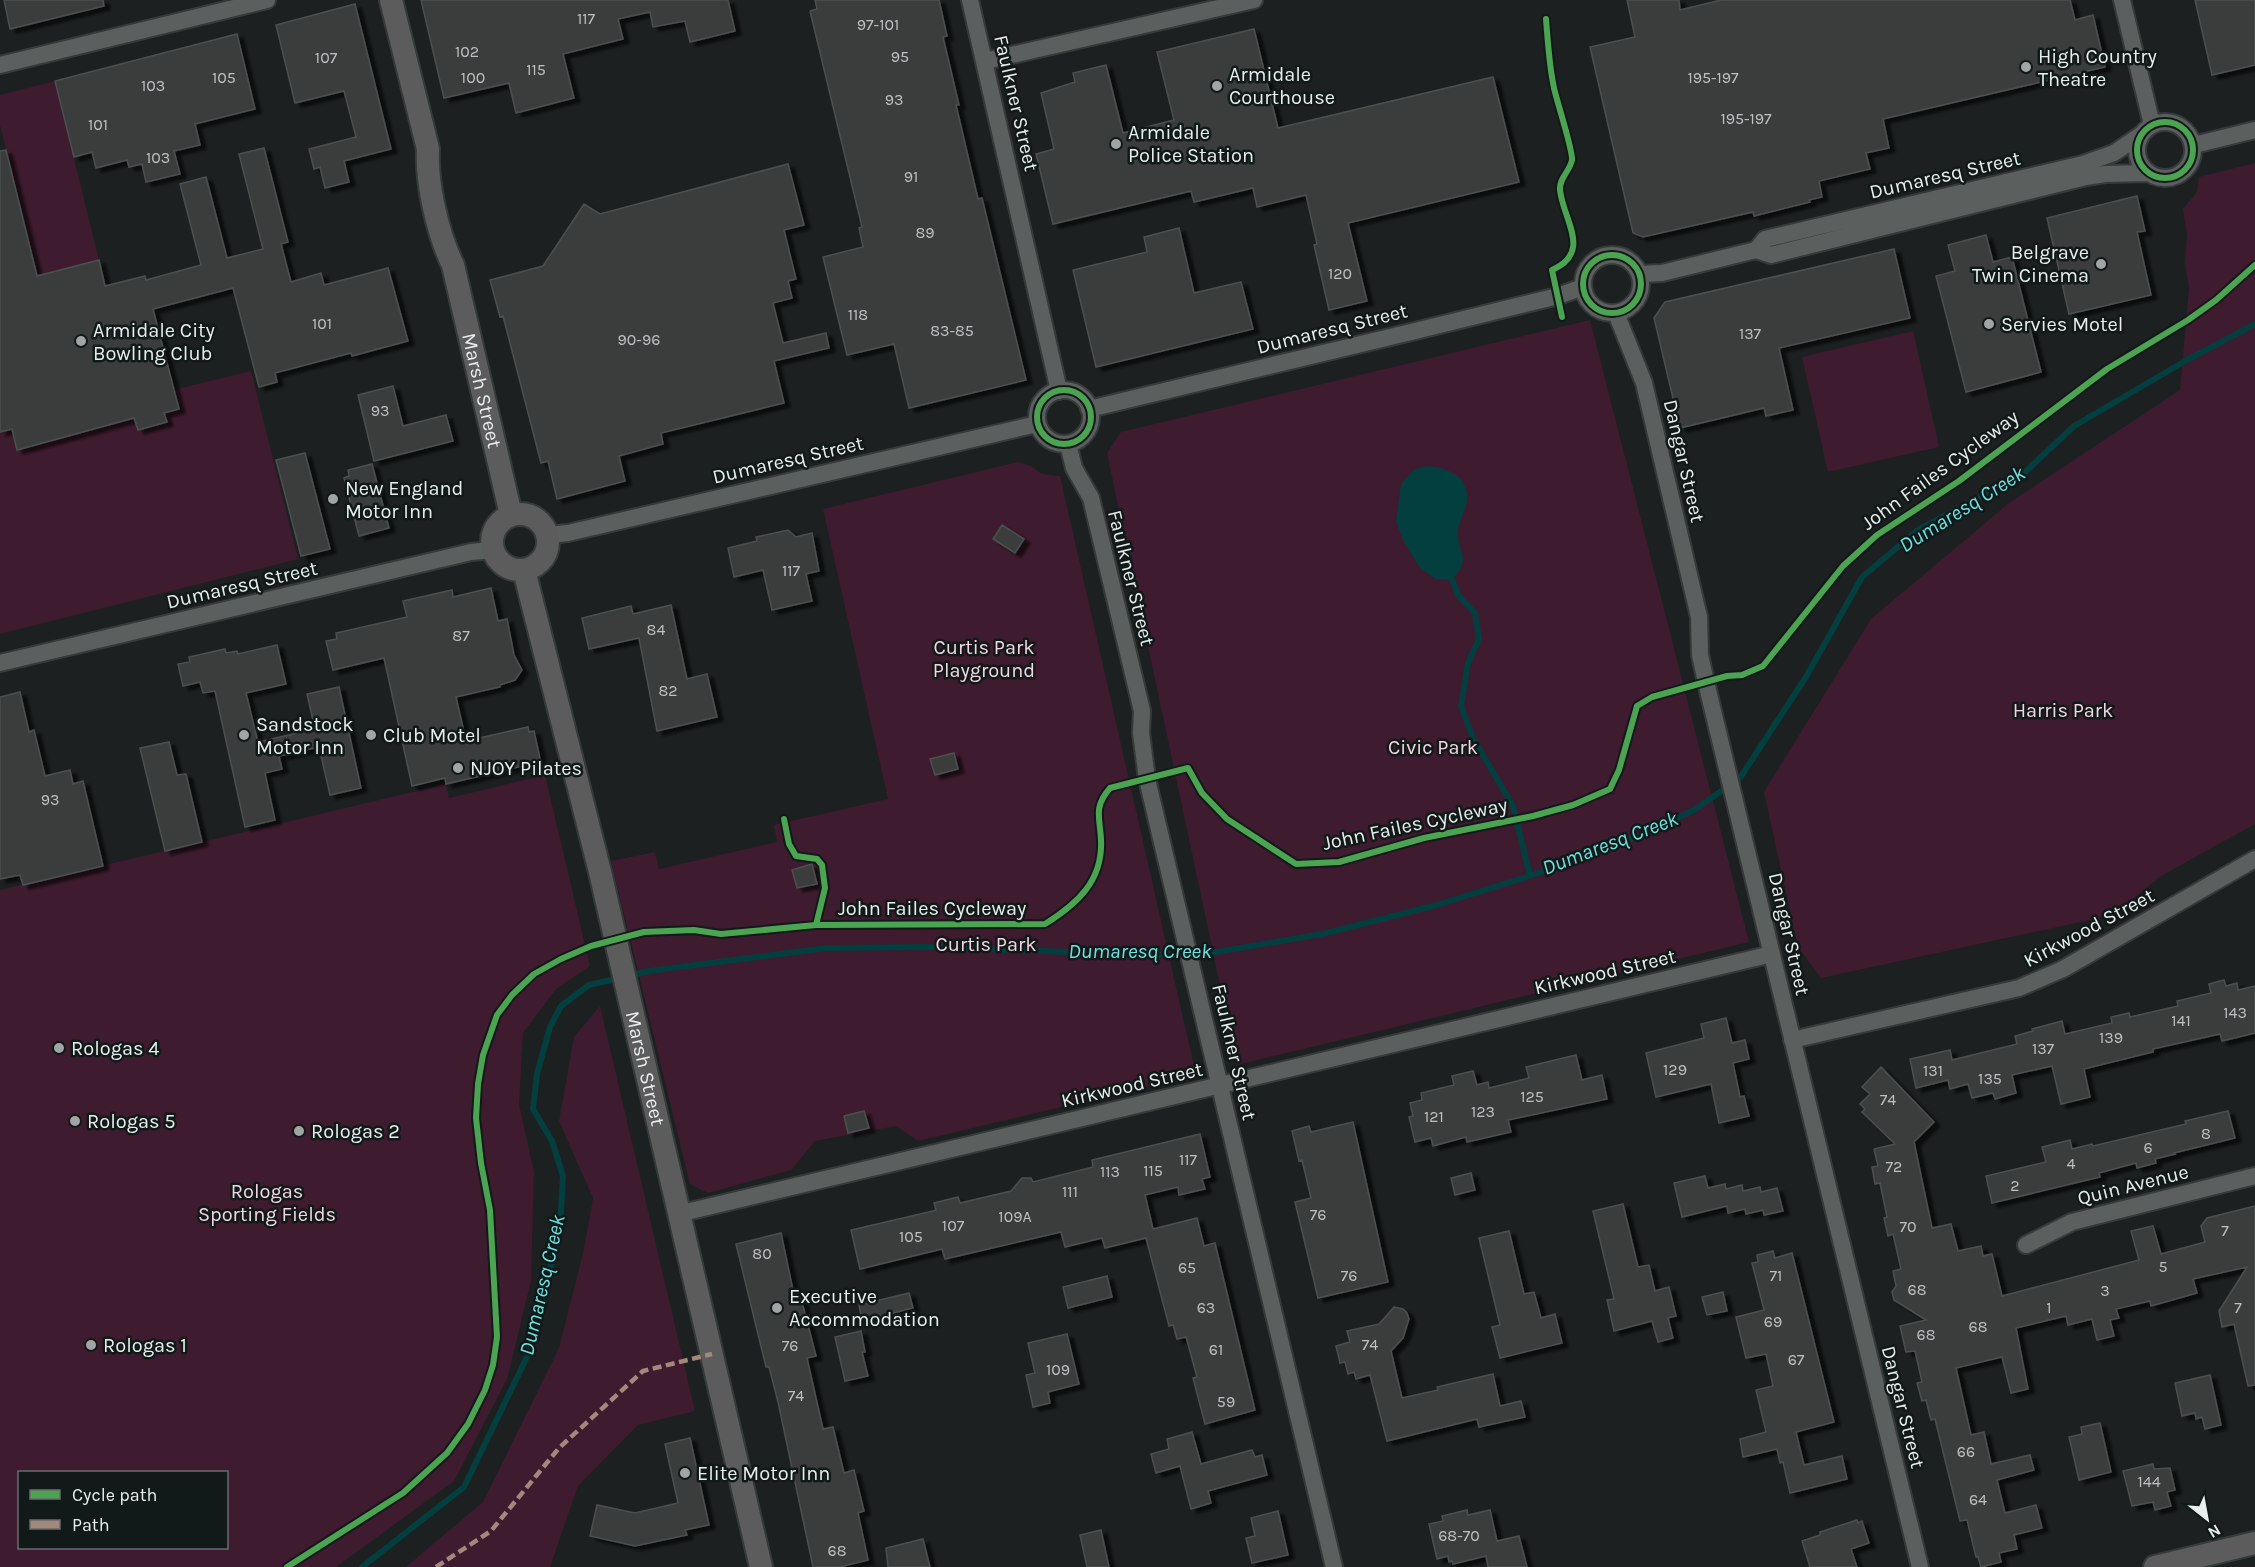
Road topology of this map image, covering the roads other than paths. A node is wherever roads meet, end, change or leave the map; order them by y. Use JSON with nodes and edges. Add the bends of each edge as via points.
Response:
{"nodes":[{"id":1,"x":267,"y":0,"type":"edge"},
{"id":2,"x":391,"y":0,"type":"edge"},
{"id":3,"x":970,"y":0,"type":"edge"},
{"id":4,"x":1254,"y":0,"type":"edge"},
{"id":5,"x":2122,"y":0,"type":"edge"},
{"id":6,"x":985,"y":61,"type":"junction"},
{"id":7,"x":0,"y":65,"type":"edge"},
{"id":8,"x":2147,"y":129,"type":"junction"},
{"id":9,"x":2255,"y":130,"type":"edge"},
{"id":10,"x":2193,"y":145,"type":"junction"},
{"id":11,"x":2149,"y":173,"type":"junction"},
{"id":12,"x":1756,"y":250,"type":"junction"},
{"id":13,"x":1640,"y":274,"type":"junction"},
{"id":14,"x":1583,"y":287,"type":"junction"},
{"id":15,"x":1616,"y":313,"type":"junction"},
{"id":16,"x":1059,"y":391,"type":"junction"},
{"id":17,"x":1089,"y":409,"type":"junction"},
{"id":18,"x":1037,"y":424,"type":"junction"},
{"id":19,"x":1068,"y":444,"type":"junction"},
{"id":20,"x":511,"y":515,"type":"junction"},
{"id":21,"x":548,"y":535,"type":"junction"},
{"id":22,"x":493,"y":550,"type":"junction"},
{"id":23,"x":524,"y":570,"type":"junction"},
{"id":24,"x":0,"y":663,"type":"edge"},
{"id":25,"x":2255,"y":859,"type":"edge"},
{"id":26,"x":1772,"y":954,"type":"junction"},
{"id":27,"x":1792,"y":1040,"type":"junction"},
{"id":28,"x":1220,"y":1085,"type":"junction"},
{"id":29,"x":2255,"y":1176,"type":"edge"},
{"id":30,"x":678,"y":1214,"type":"junction"},
{"id":31,"x":2026,"y":1245,"type":"dead end"},
{"id":32,"x":2255,"y":1543,"type":"edge"},
{"id":33,"x":2198,"y":1562,"type":"edge"},
{"id":34,"x":761,"y":1567,"type":"edge"},
{"id":35,"x":1334,"y":1567,"type":"edge"},
{"id":36,"x":1920,"y":1567,"type":"edge"},
{"id":37,"x":2155,"y":1567,"type":"edge"}],
"edges":[{"from":1,"to":7,"type":"street"},
{"from":2,"to":20,"type":"main road","name":"Marsh Street","via":[[428,149],[427,172],[453,265]]},
{"from":3,"to":6,"type":"street","name":"Faulkner Street"},
{"from":4,"to":6,"type":"street"},
{"from":5,"to":8,"type":"street"},
{"from":6,"to":16,"type":"street","name":"Faulkner Street"},
{"from":8,"to":10,"type":"street","via":[[2165,122],[2175,123],[2184,128]]},
{"from":8,"to":11,"type":"street","via":[[2137,150]]},
{"from":8,"to":12,"type":"street","name":"Dumaresq Street","via":[[2114,153],[2083,164],[1765,240]]},
{"from":9,"to":10,"type":"street"},
{"from":10,"to":11,"type":"street","via":[[2192,161],[2181,173],[2165,178]]},
{"from":11,"to":12,"type":"street","name":"Dumaresq Street","via":[[2086,177],[1771,255]]},
{"from":12,"to":13,"type":"street","name":"Dumaresq Street","via":[[1662,273]]},
{"from":13,"to":14,"type":"street","via":[[1627,259],[1607,256],[1589,267]]},
{"from":13,"to":15,"type":"street","via":[[1637,301]]},
{"from":14,"to":15,"type":"street","via":[[1594,307],[1604,313]]},
{"from":14,"to":17,"type":"street","name":"Dumaresq Street"},
{"from":15,"to":26,"type":"street","name":"Dangar Street","via":[[1644,383],[1699,617],[1700,655]]},
{"from":16,"to":17,"type":"street","via":[[1079,395]]},
{"from":16,"to":18,"type":"street","via":[[1040,403]]},
{"from":17,"to":19,"type":"street","via":[[1087,431]]},
{"from":18,"to":19,"type":"street","via":[[1049,440]]},
{"from":18,"to":21,"type":"street","name":"Dumaresq Street"},
{"from":19,"to":28,"type":"street","name":"Faulkner Street","via":[[1074,468],[1091,498],[1142,711],[1147,778]]},
{"from":20,"to":21,"type":"main road","via":[[534,517]]},
{"from":20,"to":22,"type":"main road","via":[[497,526]]},
{"from":21,"to":23,"type":"main road","via":[[546,554]]},
{"from":22,"to":23,"type":"main road","via":[[508,567]]},
{"from":22,"to":24,"type":"street","name":"Dumaresq Street"},
{"from":23,"to":30,"type":"main road","name":"Marsh Street","via":[[600,872]]},
{"from":25,"to":27,"type":"street","name":"Kirkwood Street","via":[[2063,969],[2019,988]]},
{"from":26,"to":27,"type":"street","name":"Dangar Street"},
{"from":26,"to":28,"type":"street","name":"Kirkwood Street"},
{"from":27,"to":36,"type":"street","name":"Dangar Street"},
{"from":28,"to":30,"type":"street","name":"Kirkwood Street"},
{"from":28,"to":35,"type":"street","name":"Faulkner Street"},
{"from":29,"to":31,"type":"street","name":"Quin Avenue","via":[[2072,1222]]},
{"from":30,"to":34,"type":"main road","name":"Marsh Street"},
{"from":32,"to":33,"type":"main road"},
{"from":33,"to":37,"type":"main road"}]}
